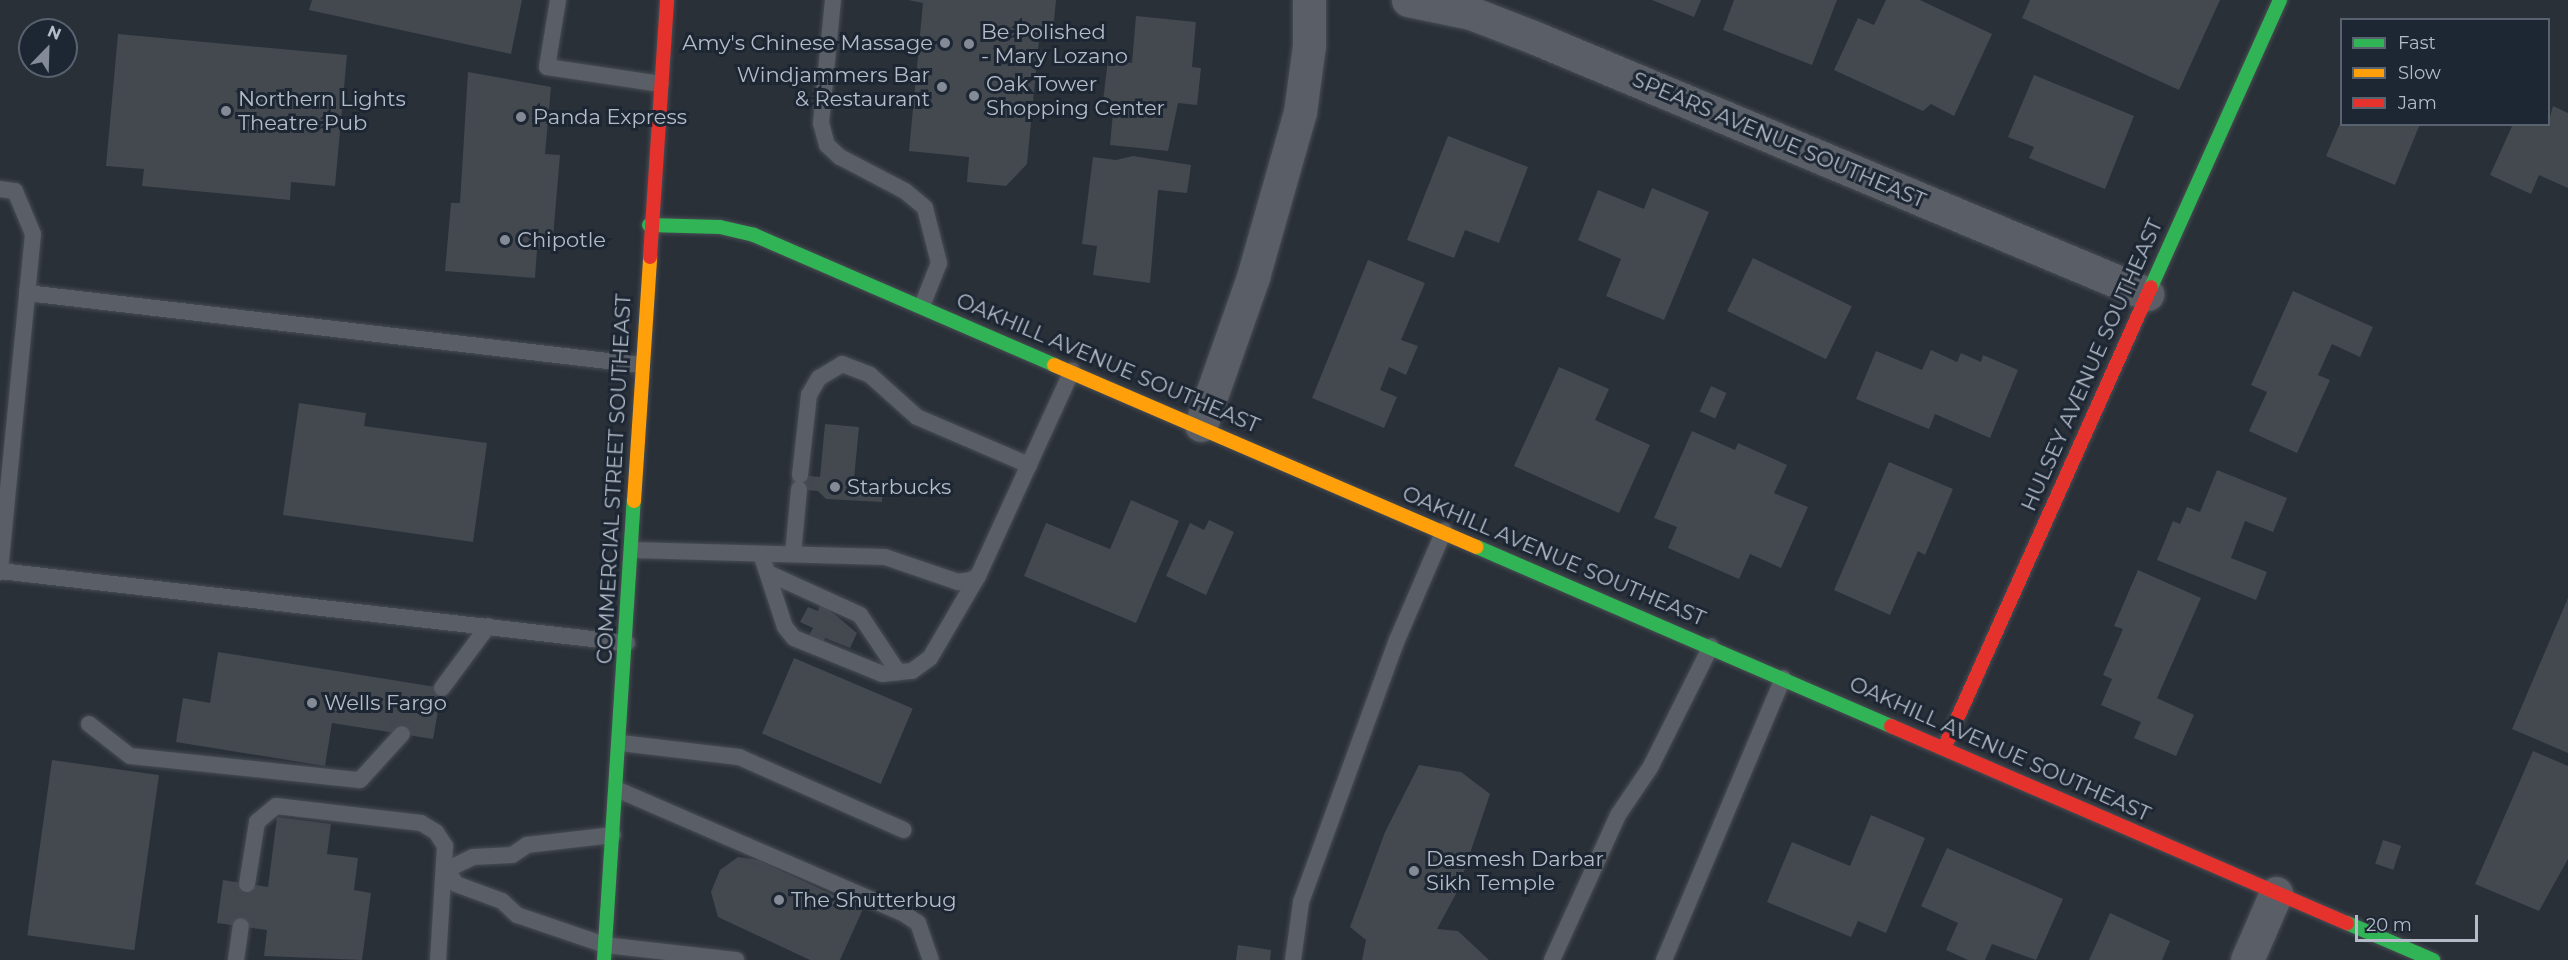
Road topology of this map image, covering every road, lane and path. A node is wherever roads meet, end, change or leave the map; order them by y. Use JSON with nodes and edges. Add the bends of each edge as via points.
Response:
{"nodes":[{"id":1,"x":558,"y":0,"type":"edge"},
{"id":2,"x":667,"y":0,"type":"edge"},
{"id":3,"x":833,"y":0,"type":"edge"},
{"id":4,"x":1309,"y":0,"type":"edge"},
{"id":5,"x":1408,"y":0,"type":"edge"},
{"id":6,"x":2280,"y":0,"type":"edge"},
{"id":7,"x":661,"y":84,"type":"junction"},
{"id":8,"x":0,"y":189,"type":"edge"},
{"id":9,"x":649,"y":225,"type":"junction"},
{"id":10,"x":27,"y":293,"type":"junction"},
{"id":11,"x":2147,"y":294,"type":"junction"},
{"id":12,"x":922,"y":306,"type":"junction"},
{"id":13,"x":642,"y":365,"type":"junction"},
{"id":14,"x":1072,"y":371,"type":"junction"},
{"id":15,"x":1201,"y":425,"type":"junction"},
{"id":16,"x":1029,"y":465,"type":"junction"},
{"id":17,"x":1444,"y":531,"type":"junction"},
{"id":18,"x":632,"y":550,"type":"junction"},
{"id":19,"x":761,"y":554,"type":"junction"},
{"id":20,"x":793,"y":554,"type":"junction"},
{"id":21,"x":0,"y":572,"type":"edge"},
{"id":22,"x":768,"y":573,"type":"junction"},
{"id":23,"x":978,"y":576,"type":"junction"},
{"id":24,"x":488,"y":626,"type":"junction"},
{"id":25,"x":627,"y":643,"type":"junction"},
{"id":26,"x":1711,"y":646,"type":"junction"},
{"id":27,"x":898,"y":672,"type":"junction"},
{"id":28,"x":1783,"y":678,"type":"junction"},
{"id":29,"x":442,"y":688,"type":"dead end"},
{"id":30,"x":89,"y":724,"type":"dead end"},
{"id":31,"x":402,"y":734,"type":"dead end"},
{"id":32,"x":620,"y":743,"type":"junction"},
{"id":33,"x":1944,"y":748,"type":"junction"},
{"id":34,"x":616,"y":789,"type":"junction"},
{"id":35,"x":904,"y":830,"type":"dead end"},
{"id":36,"x":613,"y":835,"type":"junction"},
{"id":37,"x":446,"y":870,"type":"junction"},
{"id":38,"x":247,"y":884,"type":"dead end"},
{"id":39,"x":2276,"y":893,"type":"junction"},
{"id":40,"x":241,"y":926,"type":"dead end"},
{"id":41,"x":604,"y":953,"type":"edge"},
{"id":42,"x":236,"y":960,"type":"edge"},
{"id":43,"x":438,"y":960,"type":"edge"},
{"id":44,"x":736,"y":960,"type":"edge"},
{"id":45,"x":931,"y":960,"type":"edge"},
{"id":46,"x":1293,"y":960,"type":"edge"},
{"id":47,"x":1552,"y":960,"type":"edge"},
{"id":48,"x":1665,"y":960,"type":"edge"},
{"id":49,"x":2247,"y":960,"type":"edge"},
{"id":50,"x":2433,"y":960,"type":"edge"}],
"edges":[{"from":1,"to":7,"type":"lane","via":[[548,66]]},
{"from":2,"to":7,"type":"street","name":"COMMERCIAL STREET SOUTHEAST"},
{"from":3,"to":12,"type":"lane","via":[[821,123],[828,145],[840,157],[905,191],[925,208],[939,262]]},
{"from":4,"to":15,"type":"street","via":[[1309,45],[1300,112],[1253,277]]},
{"from":5,"to":11,"type":"street","name":"SPEARS AVENUE SOUTHEAST","via":[[1471,13],[1533,37]]},
{"from":6,"to":11,"type":"street","name":"HULSEY AVENUE SOUTHEAST"},
{"from":7,"to":9,"type":"street","name":"COMMERCIAL STREET SOUTHEAST"},
{"from":8,"to":10,"type":"lane","via":[[15,191],[33,234]]},
{"from":9,"to":12,"type":"street","name":"OAKHILL AVENUE SOUTHEAST","via":[[720,227],[754,235]]},
{"from":9,"to":13,"type":"street","name":"COMMERCIAL STREET SOUTHEAST"},
{"from":10,"to":13,"type":"lane"},
{"from":10,"to":21,"type":"lane"},
{"from":11,"to":33,"type":"street","name":"HULSEY AVENUE SOUTHEAST"},
{"from":12,"to":14,"type":"street","name":"OAKHILL AVENUE SOUTHEAST"},
{"from":13,"to":18,"type":"street","name":"COMMERCIAL STREET SOUTHEAST"},
{"from":14,"to":15,"type":"street","name":"OAKHILL AVENUE SOUTHEAST"},
{"from":14,"to":16,"type":"lane"},
{"from":15,"to":17,"type":"street","name":"OAKHILL AVENUE SOUTHEAST"},
{"from":16,"to":20,"type":"lane","via":[[917,417],[870,375],[842,364],[819,378],[809,395]]},
{"from":16,"to":23,"type":"lane"},
{"from":17,"to":26,"type":"street","name":"OAKHILL AVENUE SOUTHEAST"},
{"from":17,"to":46,"type":"lane","via":[[1397,640],[1302,902]]},
{"from":18,"to":19,"type":"lane"},
{"from":18,"to":25,"type":"street","name":"COMMERCIAL STREET SOUTHEAST"},
{"from":19,"to":20,"type":"lane"},
{"from":19,"to":22,"type":"lane"},
{"from":20,"to":23,"type":"lane","via":[[885,557],[958,582]]},
{"from":21,"to":24,"type":"lane"},
{"from":22,"to":27,"type":"lane","via":[[860,615]]},
{"from":22,"to":27,"type":"lane","via":[[785,627],[794,638],[844,662],[882,674]]},
{"from":23,"to":27,"type":"lane","via":[[930,658],[912,671]]},
{"from":24,"to":25,"type":"lane"},
{"from":24,"to":29,"type":"lane"},
{"from":25,"to":32,"type":"street","name":"COMMERCIAL STREET SOUTHEAST"},
{"from":26,"to":28,"type":"street","name":"OAKHILL AVENUE SOUTHEAST"},
{"from":26,"to":47,"type":"lane","via":[[1650,768],[1618,815]]},
{"from":28,"to":33,"type":"street","name":"OAKHILL AVENUE SOUTHEAST"},
{"from":28,"to":48,"type":"lane"},
{"from":30,"to":31,"type":"lane","via":[[130,756],[360,780]]},
{"from":32,"to":34,"type":"street","name":"COMMERCIAL STREET SOUTHEAST"},
{"from":32,"to":35,"type":"lane","via":[[739,758]]},
{"from":33,"to":39,"type":"street","name":"OAKHILL AVENUE SOUTHEAST"},
{"from":34,"to":36,"type":"street","name":"COMMERCIAL STREET SOUTHEAST"},
{"from":34,"to":45,"type":"lane","via":[[903,913],[918,922]]},
{"from":36,"to":37,"type":"lane","via":[[527,845],[512,855],[472,857]]},
{"from":36,"to":41,"type":"street","name":"COMMERCIAL STREET SOUTHEAST"},
{"from":37,"to":38,"type":"lane","via":[[445,846],[436,832],[421,824],[276,806],[257,822]]},
{"from":37,"to":41,"type":"lane","via":[[456,884],[502,901],[517,915]]},
{"from":37,"to":43,"type":"lane"},
{"from":39,"to":49,"type":"street"},
{"from":39,"to":50,"type":"street","name":"OAKHILL AVENUE SOUTHEAST"},
{"from":40,"to":42,"type":"lane"},
{"from":41,"to":44,"type":"lane"}]}
